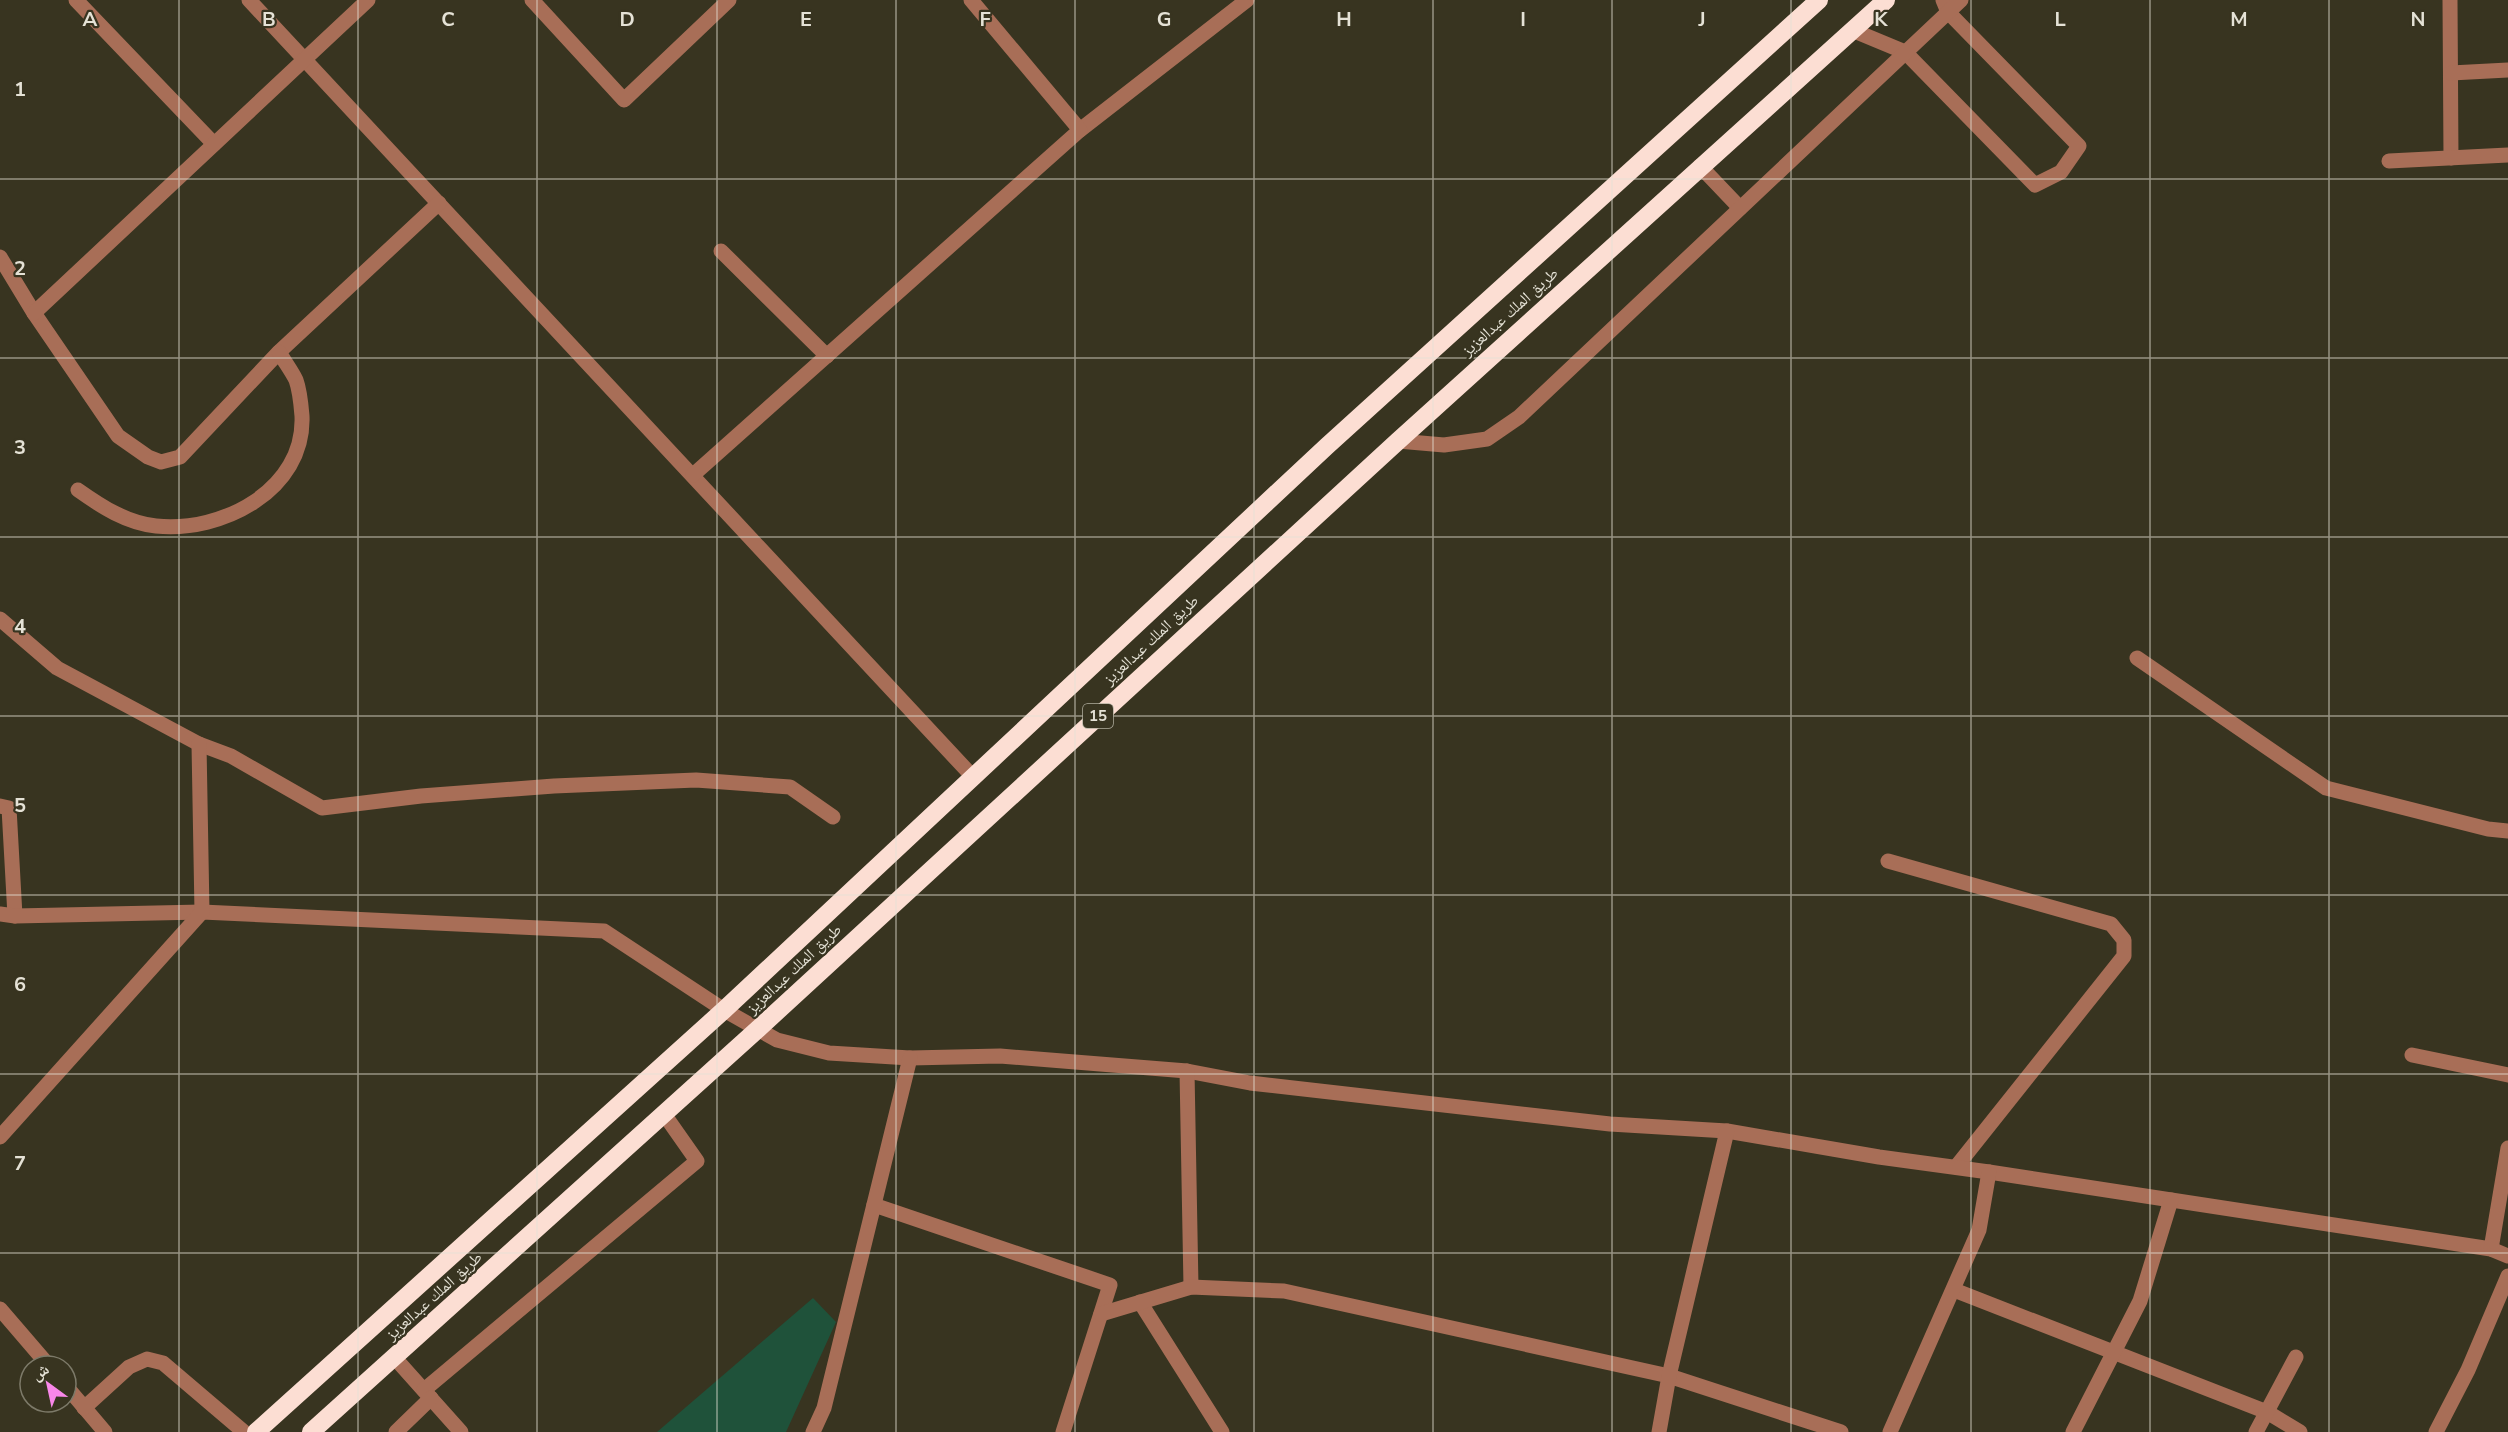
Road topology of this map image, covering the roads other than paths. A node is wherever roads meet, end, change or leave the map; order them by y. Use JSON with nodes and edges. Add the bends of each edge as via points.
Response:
{"nodes":[{"id":1,"x":76,"y":0,"type":"edge"},
{"id":2,"x":249,"y":0,"type":"edge"},
{"id":3,"x":368,"y":0,"type":"edge"},
{"id":4,"x":532,"y":0,"type":"edge"},
{"id":5,"x":729,"y":0,"type":"edge"},
{"id":6,"x":971,"y":0,"type":"edge"},
{"id":7,"x":1247,"y":0,"type":"edge"},
{"id":8,"x":1819,"y":0,"type":"edge"},
{"id":9,"x":1886,"y":0,"type":"edge"},
{"id":10,"x":1961,"y":0,"type":"edge"},
{"id":11,"x":2450,"y":0,"type":"edge"},
{"id":12,"x":1945,"y":6,"type":"edge"},
{"id":13,"x":1852,"y":30,"type":"junction"},
{"id":14,"x":1905,"y":52,"type":"junction"},
{"id":15,"x":304,"y":59,"type":"junction"},
{"id":16,"x":2508,"y":70,"type":"edge"},
{"id":17,"x":2451,"y":73,"type":"junction"},
{"id":18,"x":1080,"y":129,"type":"junction"},
{"id":19,"x":214,"y":144,"type":"junction"},
{"id":20,"x":2508,"y":155,"type":"edge"},
{"id":21,"x":2451,"y":158,"type":"junction"},
{"id":22,"x":2389,"y":161,"type":"dead end"},
{"id":23,"x":1700,"y":166,"type":"junction"},
{"id":24,"x":439,"y":203,"type":"junction"},
{"id":25,"x":1740,"y":208,"type":"junction"},
{"id":26,"x":721,"y":251,"type":"dead end"},
{"id":27,"x":0,"y":257,"type":"edge"},
{"id":28,"x":34,"y":313,"type":"junction"},
{"id":29,"x":279,"y":352,"type":"junction"},
{"id":30,"x":827,"y":356,"type":"junction"},
{"id":31,"x":1398,"y":441,"type":"junction"},
{"id":32,"x":693,"y":475,"type":"junction"},
{"id":33,"x":78,"y":490,"type":"dead end"},
{"id":34,"x":0,"y":619,"type":"edge"},
{"id":35,"x":2137,"y":658,"type":"dead end"},
{"id":36,"x":199,"y":744,"type":"junction"},
{"id":37,"x":974,"y":778,"type":"junction"},
{"id":38,"x":0,"y":806,"type":"edge"},
{"id":39,"x":833,"y":817,"type":"dead end"},
{"id":40,"x":2508,"y":831,"type":"edge"},
{"id":41,"x":1888,"y":861,"type":"dead end"},
{"id":42,"x":202,"y":912,"type":"junction"},
{"id":43,"x":7,"y":915,"type":"edge"},
{"id":44,"x":724,"y":1010,"type":"junction"},
{"id":45,"x":758,"y":1029,"type":"junction"},
{"id":46,"x":2412,"y":1055,"type":"dead end"},
{"id":47,"x":910,"y":1058,"type":"junction"},
{"id":48,"x":1187,"y":1071,"type":"junction"},
{"id":49,"x":2508,"y":1075,"type":"edge"},
{"id":50,"x":664,"y":1114,"type":"junction"},
{"id":51,"x":1727,"y":1131,"type":"junction"},
{"id":52,"x":0,"y":1137,"type":"edge"},
{"id":53,"x":2508,"y":1148,"type":"edge"},
{"id":54,"x":1956,"y":1167,"type":"junction"},
{"id":55,"x":1989,"y":1172,"type":"junction"},
{"id":56,"x":2170,"y":1200,"type":"junction"},
{"id":57,"x":874,"y":1205,"type":"junction"},
{"id":58,"x":2491,"y":1249,"type":"junction"},
{"id":59,"x":2508,"y":1256,"type":"edge"},
{"id":60,"x":2508,"y":1276,"type":"edge"},
{"id":61,"x":1191,"y":1287,"type":"junction"},
{"id":62,"x":1954,"y":1290,"type":"junction"},
{"id":63,"x":1140,"y":1302,"type":"junction"},
{"id":64,"x":0,"y":1309,"type":"edge"},
{"id":65,"x":1101,"y":1314,"type":"junction"},
{"id":66,"x":2114,"y":1351,"type":"junction"},
{"id":67,"x":39,"y":1354,"type":"edge"},
{"id":68,"x":394,"y":1357,"type":"junction"},
{"id":69,"x":2296,"y":1357,"type":"dead end"},
{"id":70,"x":1669,"y":1376,"type":"junction"},
{"id":71,"x":428,"y":1394,"type":"junction"},
{"id":72,"x":78,"y":1401,"type":"edge"},
{"id":73,"x":84,"y":1408,"type":"junction"},
{"id":74,"x":2267,"y":1412,"type":"junction"},
{"id":75,"x":105,"y":1432,"type":"edge"},
{"id":76,"x":244,"y":1432,"type":"edge"},
{"id":77,"x":256,"y":1432,"type":"edge"},
{"id":78,"x":311,"y":1432,"type":"edge"},
{"id":79,"x":396,"y":1432,"type":"edge"},
{"id":80,"x":461,"y":1432,"type":"edge"},
{"id":81,"x":813,"y":1432,"type":"edge"},
{"id":82,"x":1063,"y":1432,"type":"edge"},
{"id":83,"x":1222,"y":1432,"type":"edge"},
{"id":84,"x":1659,"y":1432,"type":"edge"},
{"id":85,"x":1841,"y":1432,"type":"edge"},
{"id":86,"x":1890,"y":1432,"type":"edge"},
{"id":87,"x":2073,"y":1432,"type":"edge"},
{"id":88,"x":2256,"y":1432,"type":"edge"},
{"id":89,"x":2300,"y":1432,"type":"edge"},
{"id":90,"x":2436,"y":1432,"type":"edge"}],
"edges":[{"from":1,"to":19,"type":"street"},
{"from":2,"to":15,"type":"street"},
{"from":3,"to":15,"type":"street"},
{"from":4,"to":5,"type":"street","via":[[624,100]]},
{"from":6,"to":18,"type":"street"},
{"from":7,"to":18,"type":"street"},
{"from":8,"to":37,"type":"highway","name":"طريق الملك عبدالعزيز","number":"15","via":[[1327,446]]},
{"from":9,"to":13,"type":"highway","name":"طريق الملك عبدالعزيز","number":"15"},
{"from":10,"to":12,"type":"street"},
{"from":11,"to":17,"type":"street"},
{"from":12,"to":14,"type":"street"},
{"from":12,"to":14,"type":"street","via":[[2079,146],[2061,172],[2035,185]]},
{"from":13,"to":14,"type":"street"},
{"from":13,"to":23,"type":"highway","name":"طريق الملك عبدالعزيز","number":"15"},
{"from":14,"to":25,"type":"street"},
{"from":15,"to":19,"type":"street"},
{"from":15,"to":24,"type":"street"},
{"from":16,"to":17,"type":"street"},
{"from":17,"to":21,"type":"street"},
{"from":18,"to":30,"type":"street"},
{"from":19,"to":28,"type":"street"},
{"from":20,"to":21,"type":"street"},
{"from":21,"to":22,"type":"street"},
{"from":23,"to":25,"type":"street"},
{"from":23,"to":31,"type":"highway","name":"طريق الملك عبدالعزيز","number":"15"},
{"from":24,"to":29,"type":"street"},
{"from":24,"to":32,"type":"street"},
{"from":25,"to":31,"type":"street","via":[[1518,417],[1487,439],[1444,445]]},
{"from":26,"to":30,"type":"street"},
{"from":27,"to":28,"type":"street"},
{"from":28,"to":29,"type":"street","via":[[118,436],[161,462],[180,457]]},
{"from":29,"to":33,"type":"street","via":[[296,380],[302,429],[296,454],[287,469],[260,498],[237,513],[209,523],[154,526],[104,508]]},
{"from":30,"to":32,"type":"street"},
{"from":31,"to":45,"type":"highway","name":"طريق الملك عبدالعزيز","number":"15"},
{"from":32,"to":37,"type":"street"},
{"from":34,"to":36,"type":"street","via":[[57,668]]},
{"from":35,"to":40,"type":"street","via":[[2326,788],[2488,830]]},
{"from":36,"to":39,"type":"street","via":[[231,756],[322,808],[420,796],[696,780],[790,787]]},
{"from":36,"to":42,"type":"street"},
{"from":37,"to":44,"type":"highway","name":"طريق الملك عبدالعزيز","number":"15"},
{"from":38,"to":43,"type":"street","via":[[9,808]]},
{"from":41,"to":54,"type":"street","via":[[2111,924],[2124,940],[2124,956]]},
{"from":42,"to":43,"type":"street"},
{"from":42,"to":44,"type":"street","via":[[604,931]]},
{"from":42,"to":52,"type":"street"},
{"from":44,"to":45,"type":"street"},
{"from":44,"to":77,"type":"highway","name":"طريق الملك عبدالعزيز","number":"15"},
{"from":45,"to":47,"type":"street","via":[[777,1040],[829,1053]]},
{"from":45,"to":50,"type":"highway","name":"طريق الملك عبدالعزيز","number":"15"},
{"from":46,"to":49,"type":"street"},
{"from":47,"to":48,"type":"street","via":[[1000,1056]]},
{"from":47,"to":57,"type":"street"},
{"from":48,"to":51,"type":"street","via":[[1250,1083],[1586,1121]]},
{"from":48,"to":61,"type":"street"},
{"from":50,"to":68,"type":"highway","name":"طريق الملك عبدالعزيز","number":"15"},
{"from":50,"to":71,"type":"street","via":[[697,1161]]},
{"from":51,"to":54,"type":"street"},
{"from":51,"to":70,"type":"street"},
{"from":53,"to":58,"type":"street"},
{"from":54,"to":55,"type":"street"},
{"from":55,"to":56,"type":"street"},
{"from":55,"to":62,"type":"street","via":[[1979,1230]]},
{"from":56,"to":58,"type":"street"},
{"from":56,"to":66,"type":"street","via":[[2140,1301]]},
{"from":57,"to":65,"type":"street","via":[[1110,1285]]},
{"from":57,"to":81,"type":"street","via":[[824,1408]]},
{"from":58,"to":59,"type":"street"},
{"from":60,"to":90,"type":"street","via":[[2468,1370]]},
{"from":61,"to":63,"type":"street"},
{"from":61,"to":70,"type":"street","via":[[1284,1291]]},
{"from":62,"to":66,"type":"street"},
{"from":62,"to":86,"type":"street"},
{"from":63,"to":65,"type":"street"},
{"from":63,"to":83,"type":"street"},
{"from":64,"to":67,"type":"street"},
{"from":65,"to":82,"type":"street"},
{"from":66,"to":74,"type":"street"},
{"from":66,"to":87,"type":"street"},
{"from":68,"to":71,"type":"street"},
{"from":68,"to":78,"type":"highway","name":"طريق الملك عبدالعزيز","number":"15"},
{"from":69,"to":74,"type":"street"},
{"from":70,"to":84,"type":"street"},
{"from":70,"to":85,"type":"street"},
{"from":71,"to":79,"type":"street"},
{"from":71,"to":80,"type":"street"},
{"from":72,"to":73,"type":"street"},
{"from":73,"to":75,"type":"street"},
{"from":73,"to":76,"type":"street","via":[[129,1367],[147,1359],[163,1363]]},
{"from":74,"to":88,"type":"street"},
{"from":74,"to":89,"type":"street"}]}
